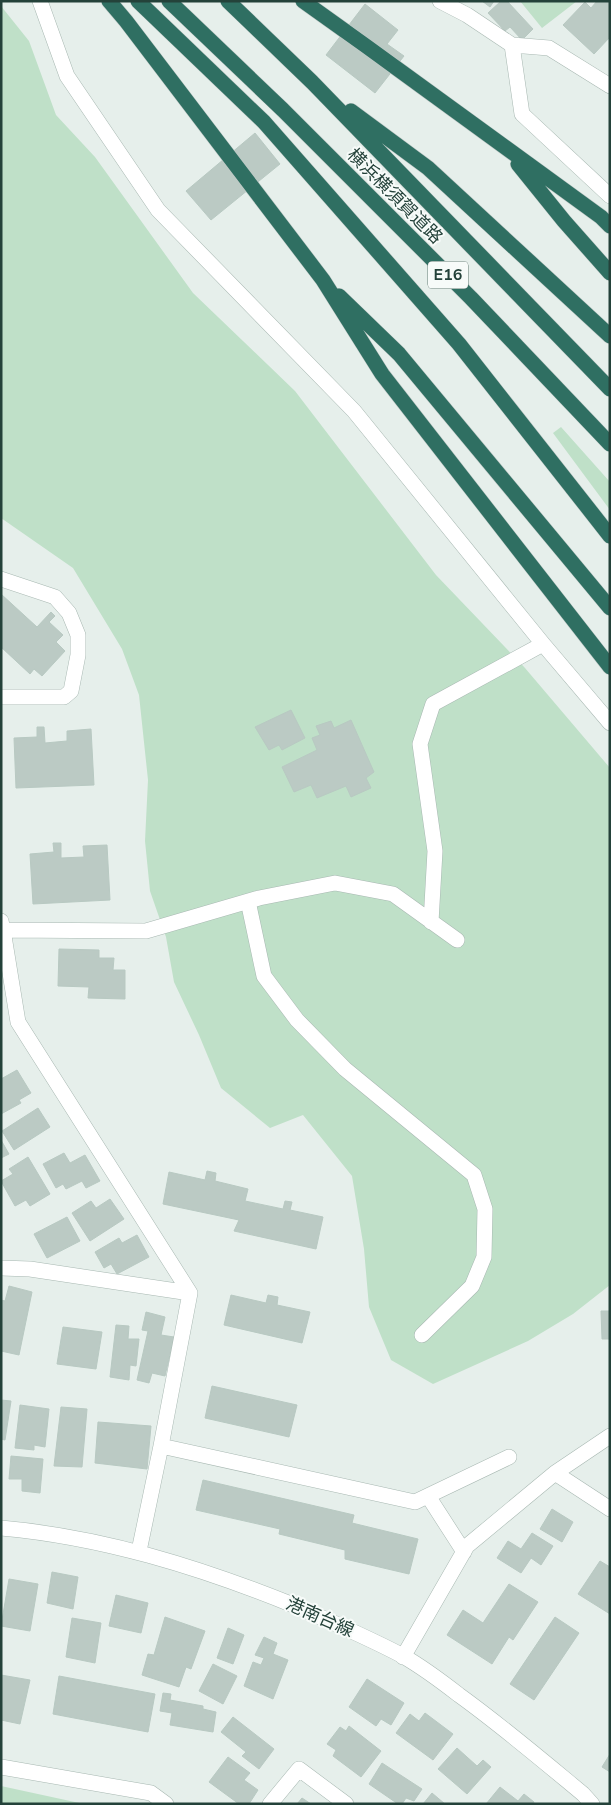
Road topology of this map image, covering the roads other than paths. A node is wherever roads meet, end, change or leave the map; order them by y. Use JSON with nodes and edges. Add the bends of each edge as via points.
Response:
{"nodes":[{"id":1,"x":40,"y":1,"type":"edge"},
{"id":2,"x":109,"y":1,"type":"edge"},
{"id":3,"x":138,"y":1,"type":"edge"},
{"id":4,"x":169,"y":1,"type":"edge"},
{"id":5,"x":228,"y":1,"type":"edge"},
{"id":6,"x":303,"y":1,"type":"edge"},
{"id":7,"x":440,"y":1,"type":"edge"},
{"id":8,"x":512,"y":45,"type":"junction"},
{"id":9,"x":312,"y":82,"type":"junction"},
{"id":10,"x":610,"y":86,"type":"edge"},
{"id":11,"x":506,"y":149,"type":"junction"},
{"id":12,"x":610,"y":196,"type":"edge"},
{"id":13,"x":610,"y":226,"type":"edge"},
{"id":14,"x":610,"y":273,"type":"edge"},
{"id":15,"x":323,"y":280,"type":"junction"},
{"id":16,"x":610,"y":336,"type":"edge"},
{"id":17,"x":610,"y":389,"type":"edge"},
{"id":18,"x":610,"y":444,"type":"edge"},
{"id":19,"x":610,"y":536,"type":"edge"},
{"id":20,"x":1,"y":579,"type":"edge"},
{"id":21,"x":610,"y":608,"type":"edge"},
{"id":22,"x":542,"y":644,"type":"junction"},
{"id":23,"x":610,"y":667,"type":"edge"},
{"id":24,"x":1,"y":697,"type":"edge"},
{"id":25,"x":610,"y":723,"type":"edge"},
{"id":26,"x":248,"y":901,"type":"junction"},
{"id":27,"x":431,"y":922,"type":"junction"},
{"id":28,"x":2,"y":927,"type":"edge"},
{"id":29,"x":457,"y":940,"type":"dead end"},
{"id":30,"x":1,"y":1268,"type":"edge"},
{"id":31,"x":190,"y":1294,"type":"junction"},
{"id":32,"x":422,"y":1335,"type":"dead end"},
{"id":33,"x":610,"y":1436,"type":"edge"},
{"id":34,"x":161,"y":1446,"type":"junction"},
{"id":35,"x":509,"y":1457,"type":"dead end"},
{"id":36,"x":555,"y":1473,"type":"junction"},
{"id":37,"x":428,"y":1496,"type":"junction"},
{"id":38,"x":610,"y":1509,"type":"edge"},
{"id":39,"x":1,"y":1528,"type":"edge"},
{"id":40,"x":138,"y":1551,"type":"junction"},
{"id":41,"x":464,"y":1552,"type":"junction"},
{"id":42,"x":403,"y":1657,"type":"junction"},
{"id":43,"x":1,"y":1767,"type":"edge"},
{"id":44,"x":166,"y":1804,"type":"edge"},
{"id":45,"x":270,"y":1804,"type":"edge"},
{"id":46,"x":346,"y":1804,"type":"edge"},
{"id":47,"x":592,"y":1804,"type":"edge"}],
"edges":[{"from":1,"to":22,"type":"street","via":[[67,76],[158,210],[354,411]]},
{"from":2,"to":15,"type":"highway"},
{"from":3,"to":19,"type":"highway","via":[[264,122],[459,344]]},
{"from":4,"to":18,"type":"highway","name":"横浜横須賀道路","number":"E16","via":[[471,298]]},
{"from":5,"to":9,"type":"highway","name":"横浜横須賀道路","number":"E16"},
{"from":6,"to":11,"type":"highway"},
{"from":7,"to":8,"type":"street"},
{"from":8,"to":10,"type":"street","via":[[549,48]]},
{"from":8,"to":12,"type":"street","via":[[522,114]]},
{"from":9,"to":16,"type":"highway","via":[[428,168]]},
{"from":9,"to":17,"type":"highway","name":"横浜横須賀道路","number":"E16"},
{"from":11,"to":13,"type":"highway"},
{"from":11,"to":14,"type":"highway"},
{"from":15,"to":21,"type":"highway","via":[[399,354]]},
{"from":15,"to":23,"type":"highway","via":[[382,374]]},
{"from":20,"to":24,"type":"street","via":[[55,597],[69,612],[75,627],[78,655],[71,691],[64,697]]},
{"from":22,"to":25,"type":"street"},
{"from":22,"to":27,"type":"street","via":[[433,704],[420,744],[435,851]]},
{"from":26,"to":27,"type":"street","via":[[335,883],[393,894]]},
{"from":26,"to":28,"type":"street","via":[[146,931]]},
{"from":26,"to":32,"type":"street","via":[[264,976],[297,1020],[345,1069],[474,1175],[485,1209],[484,1257],[472,1286]]},
{"from":27,"to":29,"type":"street"},
{"from":28,"to":31,"type":"street","via":[[18,1022]]},
{"from":30,"to":31,"type":"street","via":[[30,1269]]},
{"from":31,"to":34,"type":"street"},
{"from":33,"to":36,"type":"street"},
{"from":34,"to":37,"type":"street","via":[[415,1502]]},
{"from":34,"to":40,"type":"street"},
{"from":35,"to":37,"type":"street"},
{"from":36,"to":38,"type":"street"},
{"from":36,"to":41,"type":"street","via":[[467,1546]]},
{"from":37,"to":41,"type":"street"},
{"from":39,"to":40,"type":"street","name":"港南台線"},
{"from":40,"to":42,"type":"street","name":"港南台線","via":[[241,1584],[339,1625]]},
{"from":41,"to":42,"type":"street"},
{"from":42,"to":47,"type":"street","name":"港南台線","via":[[503,1727]]},
{"from":43,"to":44,"type":"street","via":[[151,1793]]},
{"from":45,"to":46,"type":"street","via":[[299,1769]]}]}
